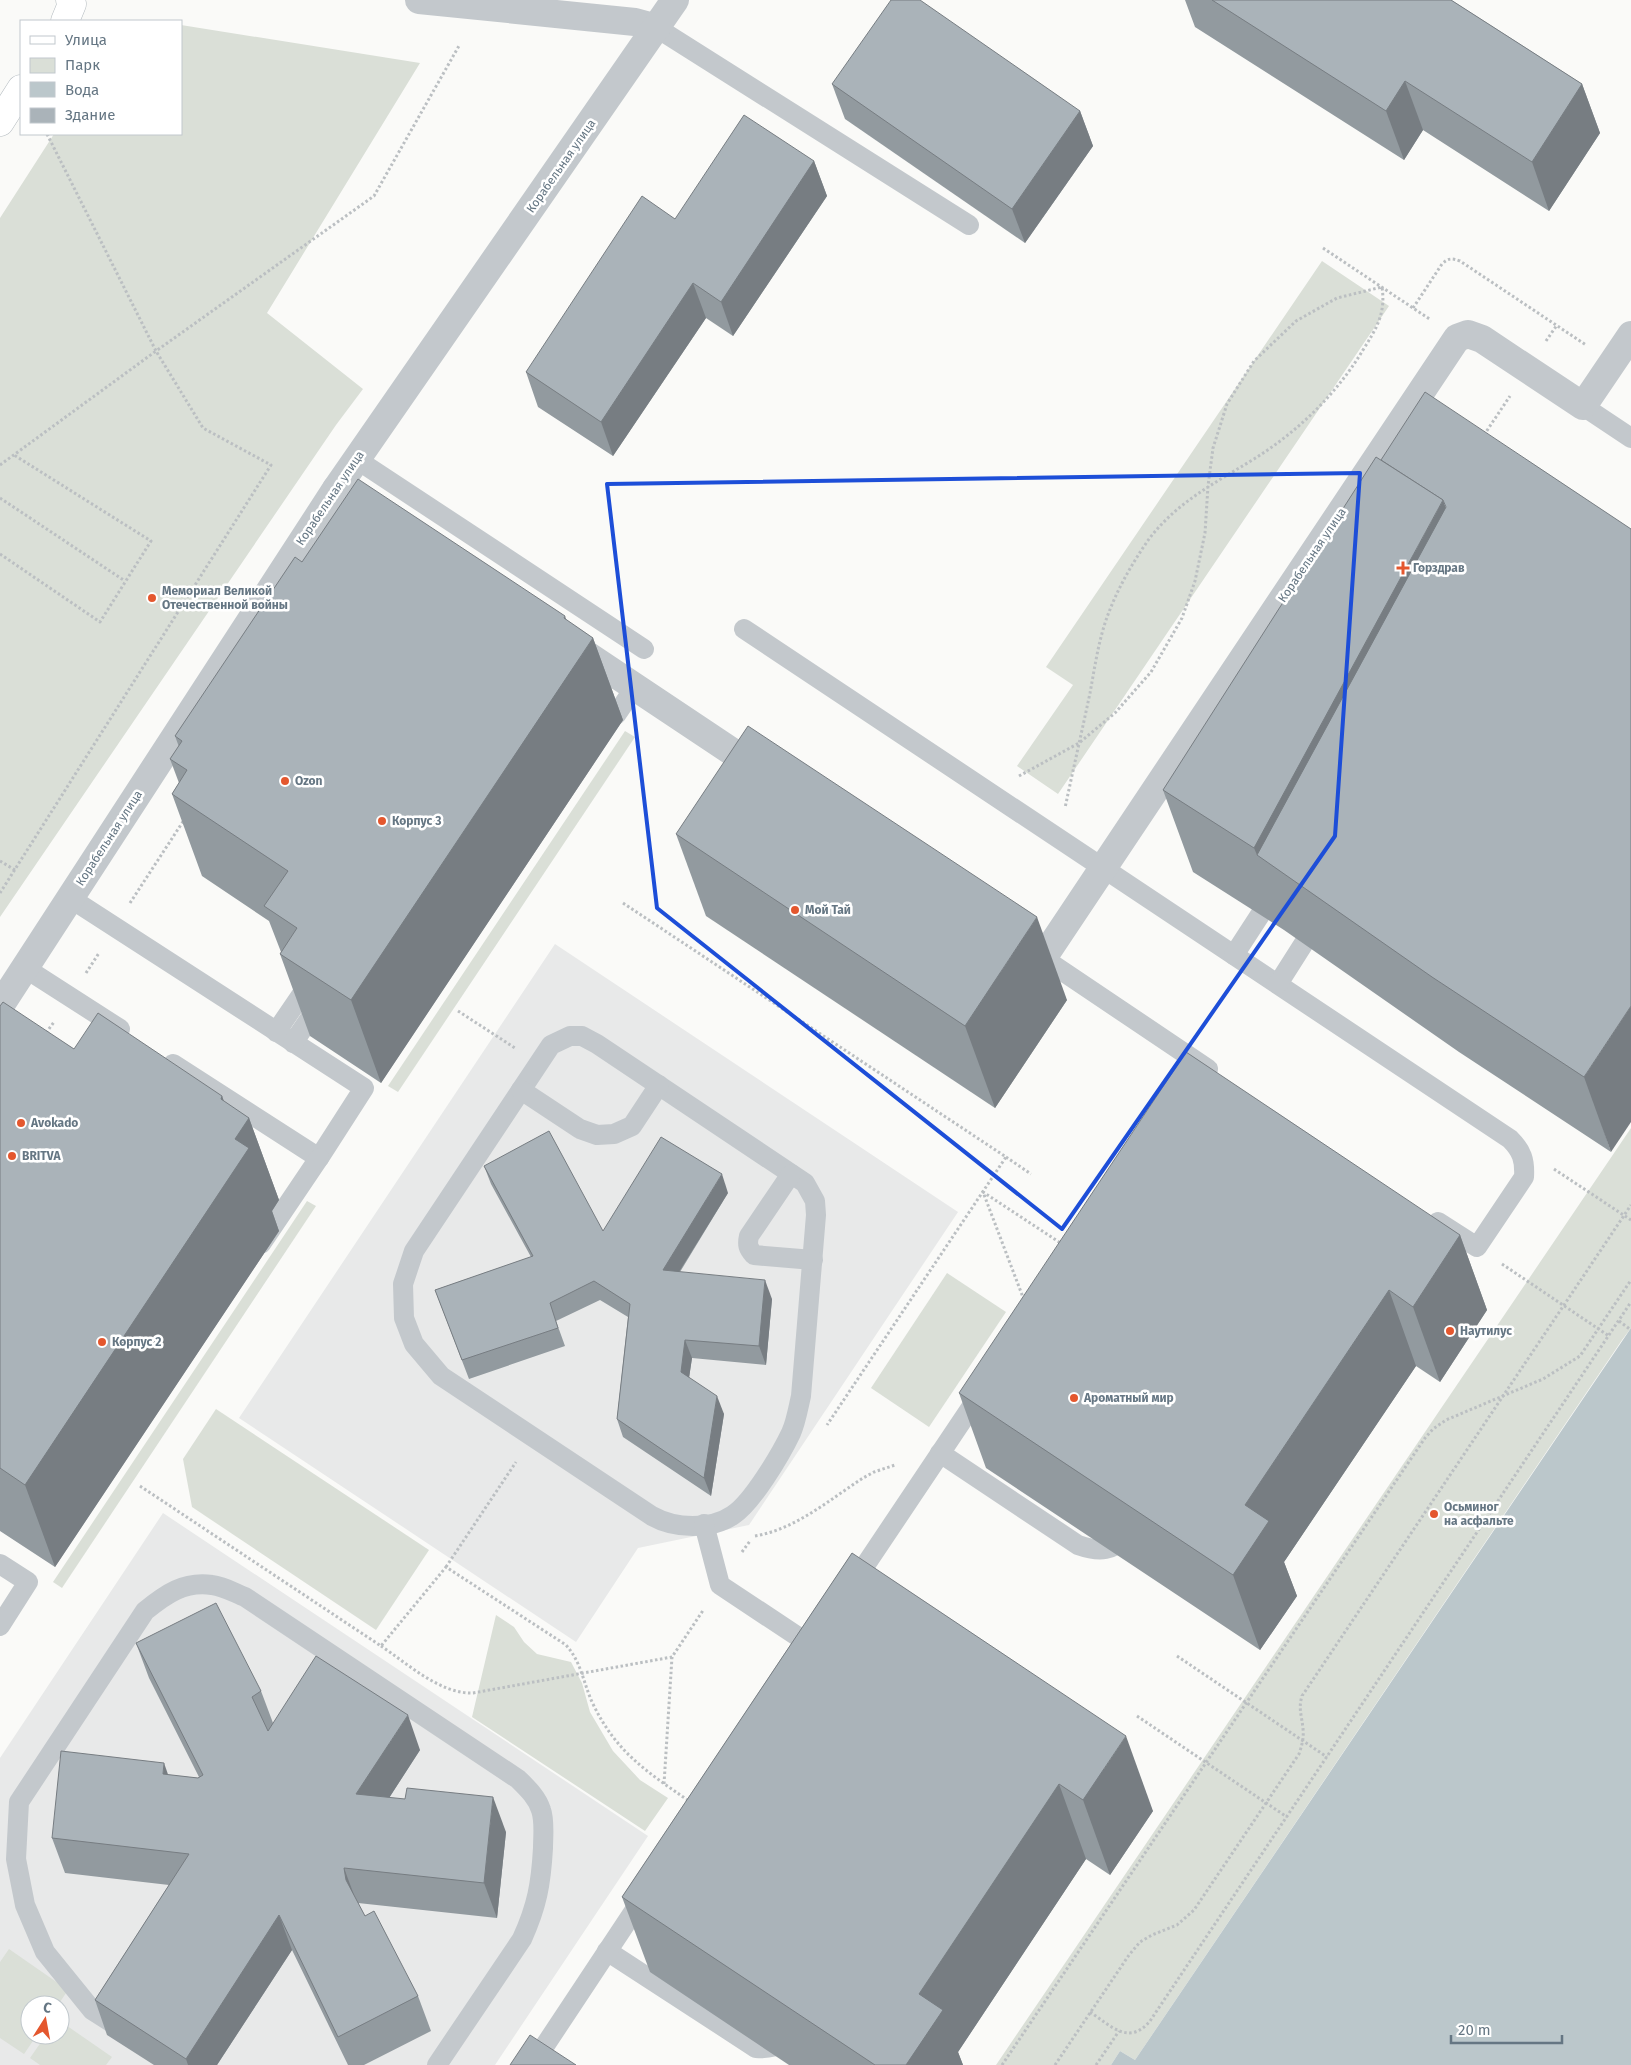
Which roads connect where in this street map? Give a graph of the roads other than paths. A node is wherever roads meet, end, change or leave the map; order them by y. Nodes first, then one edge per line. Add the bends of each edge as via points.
1 (70, 0) edge
2 (419, 0) edge
3 (675, 0) edge
4 (526, 5) edge
5 (65, 20) edge
6 (657, 28) junction
7 (20, 91) edge
8 (0, 122) edge
9 (968, 225) dead end
10 (1631, 335) edge
11 (1583, 406) junction
12 (1631, 438) edge
13 (356, 460) junction
14 (336, 488) junction
15 (396, 528) edge
16 (744, 630) dead end
17 (552, 632) edge
18 (644, 649) dead end
19 (635, 687) junction
20 (616, 715) dead end
21 (785, 786) edge
22 (1103, 868) junction
23 (70, 898) junction
24 (1330, 902) edge
25 (1260, 915) edge
26 (1001, 930) edge
27 (1234, 955) junction
28 (1043, 958) junction
29 (24, 968) junction
30 (1278, 984) junction
31 (302, 994) edge
32 (319, 1005) edge
33 (0, 1006) edge
34 (285, 1038) junction
35 (136, 1040) edge
36 (161, 1056) edge
37 (1225, 1080) edge
38 (659, 1085) junction
39 (521, 1090) junction
40 (319, 1158) junction
41 (791, 1174) junction
42 (1420, 1210) edge
43 (251, 1259) dead end
44 (813, 1260) junction
45 (994, 1373) edge
46 (939, 1455) junction
47 (1142, 1518) edge
48 (704, 1524) junction
49 (0, 1564) edge
50 (843, 1599) edge
51 (0, 1626) edge
52 (812, 1645) edge
53 (655, 1881) edge
54 (608, 1952) junction
55 (800, 2021) edge
56 (114, 2024) edge
57 (437, 2065) edge
58 (532, 2065) edge

1 - 5 street via 72,4
2 - 4 street
3 - 6 street, Корабельная улица
4 - 6 street
6 - 9 lane
6 - 13 street, Корабельная улица
7 - 8 street
10 - 11 street
11 - 12 lane
11 - 22 street, Корабельная улица via 1482,339 1468,334 1457,338 1425,403
13 - 14 street, Корабельная улица
13 - 18 lane
14 - 15 street
14 - 23 street, Корабельная улица
16 - 22 lane
17 - 19 street
19 - 20 lane
19 - 21 street
22 - 27 lane
22 - 28 street, Корабельная улица
23 - 29 street, Корабельная улица
23 - 34 lane
24 - 30 lane
25 - 27 lane
26 - 28 street
27 - 30 lane
28 - 37 lane via 1195,1072
29 - 33 street, Корабельная улица
29 - 35 lane
30 - 42 lane via 1510,1139 1520,1149 1525,1163 1524,1177 1476,1247
31 - 34 lane
32 - 34 lane
34 - 40 lane via 364,1088
36 - 40 lane
38 - 39 lane via 632,1126 614,1134 597,1135 580,1129
38 - 39 lane via 597,1044 582,1036 570,1036 551,1045
38 - 41 lane
39 - 48 lane via 414,1251 403,1284 404,1318 414,1344 441,1376 664,1522 691,1526
40 - 43 lane
41 - 44 lane via 805,1183 815,1201
41 - 44 lane via 749,1236 747,1244 754,1255
44 - 48 lane via 801,1396 791,1432 739,1510 723,1520
45 - 46 lane
46 - 47 lane via 1078,1545 1093,1550 1107,1550 1118,1545
46 - 50 lane
48 - 52 lane via 720,1585
49 - 51 lane via 28,1582
53 - 54 lane
54 - 55 lane via 756,2048 781,2045 790,2038
54 - 58 lane
56 - 57 lane via 92,2010 45,1952 25,1905 16,1859 19,1802 145,1611 167,1593 189,1585 213,1585 245,1597 518,1779 532,1792 541,1810 544,1834 541,1885 529,1922 522,1938

